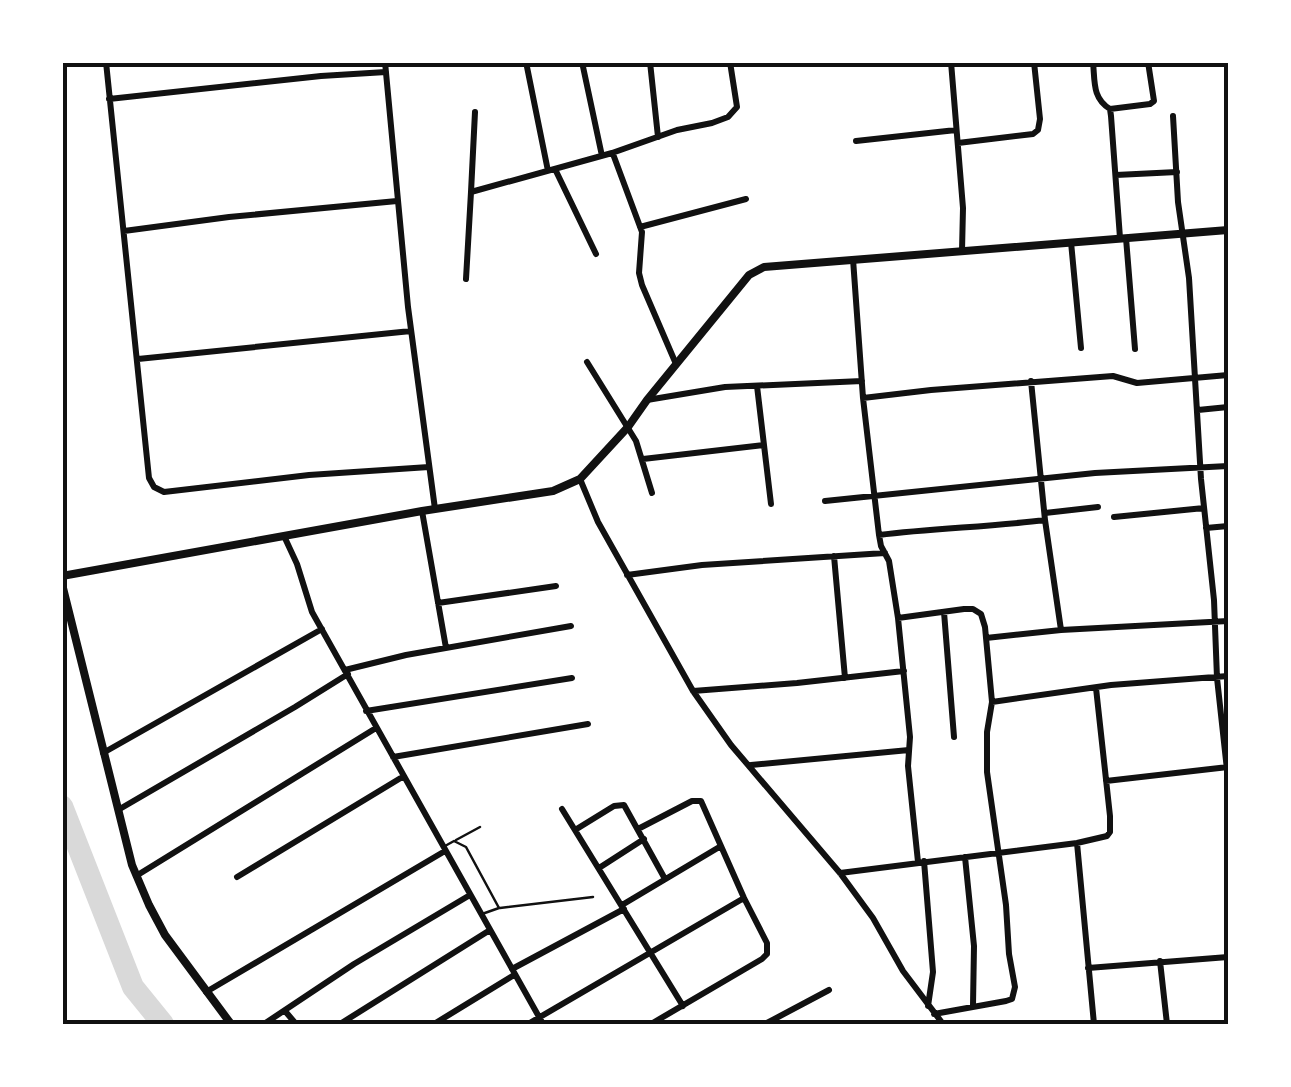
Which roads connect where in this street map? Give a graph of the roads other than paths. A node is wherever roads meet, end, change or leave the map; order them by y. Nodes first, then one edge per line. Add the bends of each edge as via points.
1 (106, 62) edge
2 (385, 62) edge
3 (526, 62) edge
4 (582, 62) edge
5 (650, 62) edge
6 (730, 62) edge
7 (951, 62) edge
8 (1034, 62) edge
9 (1093, 62) edge
10 (1148, 62) edge
11 (386, 72) junction
12 (110, 99) junction
13 (1110, 109) junction
14 (474, 112) dead end
15 (1173, 116) dead end
16 (956, 130) junction
17 (658, 137) junction
18 (856, 141) dead end
19 (958, 143) junction
20 (612, 154) junction
21 (602, 156) junction
22 (551, 170) junction
23 (1177, 172) junction
24 (1116, 175) junction
25 (471, 192) junction
26 (746, 199) dead end
27 (397, 201) junction
28 (640, 226) junction
29 (1228, 230) edge
30 (124, 231) junction
31 (1182, 233) junction
32 (1123, 238) junction
33 (1071, 242) junction
34 (962, 250) junction
35 (596, 254) dead end
36 (852, 259) junction
37 (466, 279) dead end
38 (411, 332) junction
39 (1081, 348) dead end
40 (1135, 349) dead end
41 (138, 359) junction
42 (586, 362) dead end
43 (676, 364) junction
44 (1228, 375) edge
45 (1196, 378) junction
46 (862, 382) junction
47 (1030, 382) junction
48 (756, 386) junction
49 (863, 398) junction
50 (647, 400) junction
51 (1228, 408) edge
52 (1198, 410) junction
53 (628, 426) junction
54 (764, 444) junction
55 (643, 459) junction
56 (1228, 466) edge
57 (429, 467) junction
58 (1201, 469) junction
59 (1042, 478) junction
60 (580, 479) junction
61 (652, 493) dead end
62 (875, 496) junction
63 (825, 501) dead end
64 (772, 504) dead end
65 (1098, 507) dead end
66 (1204, 508) junction
67 (435, 509) junction
68 (422, 512) junction
69 (1045, 516) junction
70 (1114, 517) dead end
71 (1228, 526) edge
72 (1206, 528) junction
73 (879, 535) junction
74 (284, 536) junction
75 (885, 553) junction
76 (834, 556) junction
77 (627, 574) junction
78 (62, 580) edge
79 (556, 586) dead end
80 (438, 603) junction
81 (944, 612) junction
82 (898, 618) junction
83 (1228, 621) edge
84 (1214, 623) junction
85 (571, 626) dead end
86 (322, 630) junction
87 (1061, 630) junction
88 (986, 638) junction
89 (446, 648) junction
90 (904, 671) junction
91 (346, 672) junction
92 (1228, 676) edge
93 (572, 678) dead end
94 (844, 678) junction
95 (1217, 678) junction
96 (1096, 688) junction
97 (693, 690) junction
98 (992, 702) junction
99 (366, 711) junction
100 (1226, 719) edge
101 (588, 724) dead end
102 (376, 728) junction
103 (954, 737) dead end
104 (909, 750) junction
105 (103, 754) junction
106 (392, 756) junction
107 (750, 765) junction
108 (1228, 768) edge
109 (404, 776) junction
110 (1228, 779) edge
111 (1106, 781) junction
112 (562, 809) dead end
113 (117, 810) junction
114 (480, 827) dead end
115 (575, 830) junction
116 (638, 830) junction
117 (644, 839) junction
118 (454, 841) junction
119 (1077, 844) junction
120 (722, 846) junction
121 (444, 849) junction
122 (999, 853) junction
123 (965, 857) junction
124 (921, 862) junction
125 (598, 868) junction
126 (840, 872) junction
127 (136, 876) junction
128 (237, 877) dead end
129 (665, 880) junction
130 (470, 895) junction
131 (594, 897) dead end
132 (744, 898) junction
133 (623, 907) junction
134 (499, 908) junction
135 (481, 914) junction
136 (490, 930) junction
137 (651, 953) junction
138 (1228, 956) edge
139 (1160, 961) junction
140 (1088, 968) junction
141 (513, 972) junction
142 (829, 990) dead end
143 (206, 992) junction
144 (973, 1005) junction
145 (682, 1006) junction
146 (928, 1007) junction
147 (285, 1010) junction
148 (934, 1014) junction
149 (541, 1021) edge
150 (231, 1024) edge
151 (264, 1024) edge
152 (296, 1024) edge
153 (340, 1024) edge
154 (434, 1024) edge
155 (528, 1024) edge
156 (651, 1024) edge
157 (764, 1024) edge
158 (943, 1024) edge
159 (1094, 1024) edge
160 (1167, 1024) edge

1 - 12 street
2 - 11 street
3 - 22 street
4 - 21 street
5 - 17 street
6 - 17 street via 734,112
7 - 16 street
8 - 19 street via 1038,130
9 - 13 street via 1096,95
10 - 13 street via 1154,101
11 - 12 street
11 - 27 street
12 - 30 street
13 - 24 street
14 - 25 street
15 - 23 street
16 - 18 street
16 - 19 street
17 - 20 street
19 - 34 street
20 - 21 street
20 - 28 street
21 - 22 street
22 - 25 street
22 - 35 street
23 - 24 street
23 - 31 street
24 - 32 street
25 - 37 street
26 - 28 street
27 - 30 street
27 - 38 street
28 - 43 street via 642,285
29 - 31 street
30 - 41 street
31 - 32 street
31 - 45 street
32 - 33 street
32 - 40 street
33 - 34 street
33 - 39 street
34 - 36 street
36 - 43 street via 756,270
36 - 46 street
38 - 41 street
38 - 57 street
41 - 57 street via 149,478 164,492
42 - 53 street
43 - 50 street
44 - 45 street
45 - 47 street
45 - 52 street
46 - 48 street
46 - 49 street
47 - 49 street
47 - 59 street
48 - 50 street
48 - 54 street
49 - 62 street
50 - 53 street
51 - 52 street
52 - 58 street
53 - 55 street
53 - 60 street
54 - 55 street
54 - 64 street
55 - 61 street
56 - 58 street
57 - 67 street
58 - 59 street
58 - 66 street
59 - 62 street
59 - 69 street
60 - 67 street via 553,492
60 - 77 street
62 - 63 street
62 - 73 street
65 - 69 street
66 - 70 street
66 - 72 street
67 - 68 street
68 - 74 street
68 - 80 street
69 - 73 street
69 - 87 street
71 - 72 street
72 - 84 street
73 - 75 street
74 - 78 street
74 - 86 street
75 - 76 street
75 - 82 street
76 - 77 street
76 - 94 street
77 - 97 street
78 - 105 street
79 - 80 street
80 - 89 street
81 - 82 street
81 - 88 street via 978,611
81 - 103 street
82 - 90 street
83 - 84 street
84 - 87 street
84 - 95 street
85 - 89 street
86 - 91 street
86 - 105 street
87 - 88 street
88 - 98 street
89 - 91 street
90 - 94 street
90 - 104 street
91 - 99 street
91 - 113 street
92 - 95 street
93 - 99 street
94 - 97 street
95 - 96 street
95 - 100 street
96 - 98 street
96 - 111 street
97 - 107 street
98 - 122 street via 987,772
99 - 102 street
100 - 108 street
101 - 106 street
102 - 106 street
102 - 127 street
104 - 107 street
104 - 124 street
105 - 113 street
106 - 109 street
107 - 126 street
108 - 110 street
108 - 111 street
109 - 121 street
109 - 128 street
111 - 119 street via 1110,832
112 - 115 street
113 - 127 street
114 - 118 lane
115 - 116 street via 621,804
115 - 125 street
116 - 117 street
116 - 120 street via 699,800
117 - 125 street
117 - 129 street
118 - 121 lane
118 - 134 lane via 466,848
119 - 122 street
119 - 140 street
120 - 129 street
120 - 132 street
121 - 130 street
121 - 143 street
122 - 123 street
122 - 144 street via 1015,992 1006,1001
123 - 124 street
123 - 144 street
124 - 126 street
124 - 146 street via 933,972
125 - 133 street
126 - 146 street
127 - 143 street via 165,936
129 - 133 street
130 - 135 street
130 - 147 street
131 - 134 lane
132 - 137 street
132 - 145 street via 767,942 766,954
133 - 137 street
133 - 141 street
134 - 135 lane
135 - 136 street
136 - 141 street
136 - 153 street
137 - 145 street
137 - 149 street
138 - 139 street
139 - 140 street
139 - 160 street
140 - 159 street
141 - 149 street
141 - 154 street
142 - 157 street
143 - 150 street
144 - 148 street
145 - 156 street
146 - 148 street
147 - 151 street
147 - 152 street
148 - 158 street
149 - 155 street

